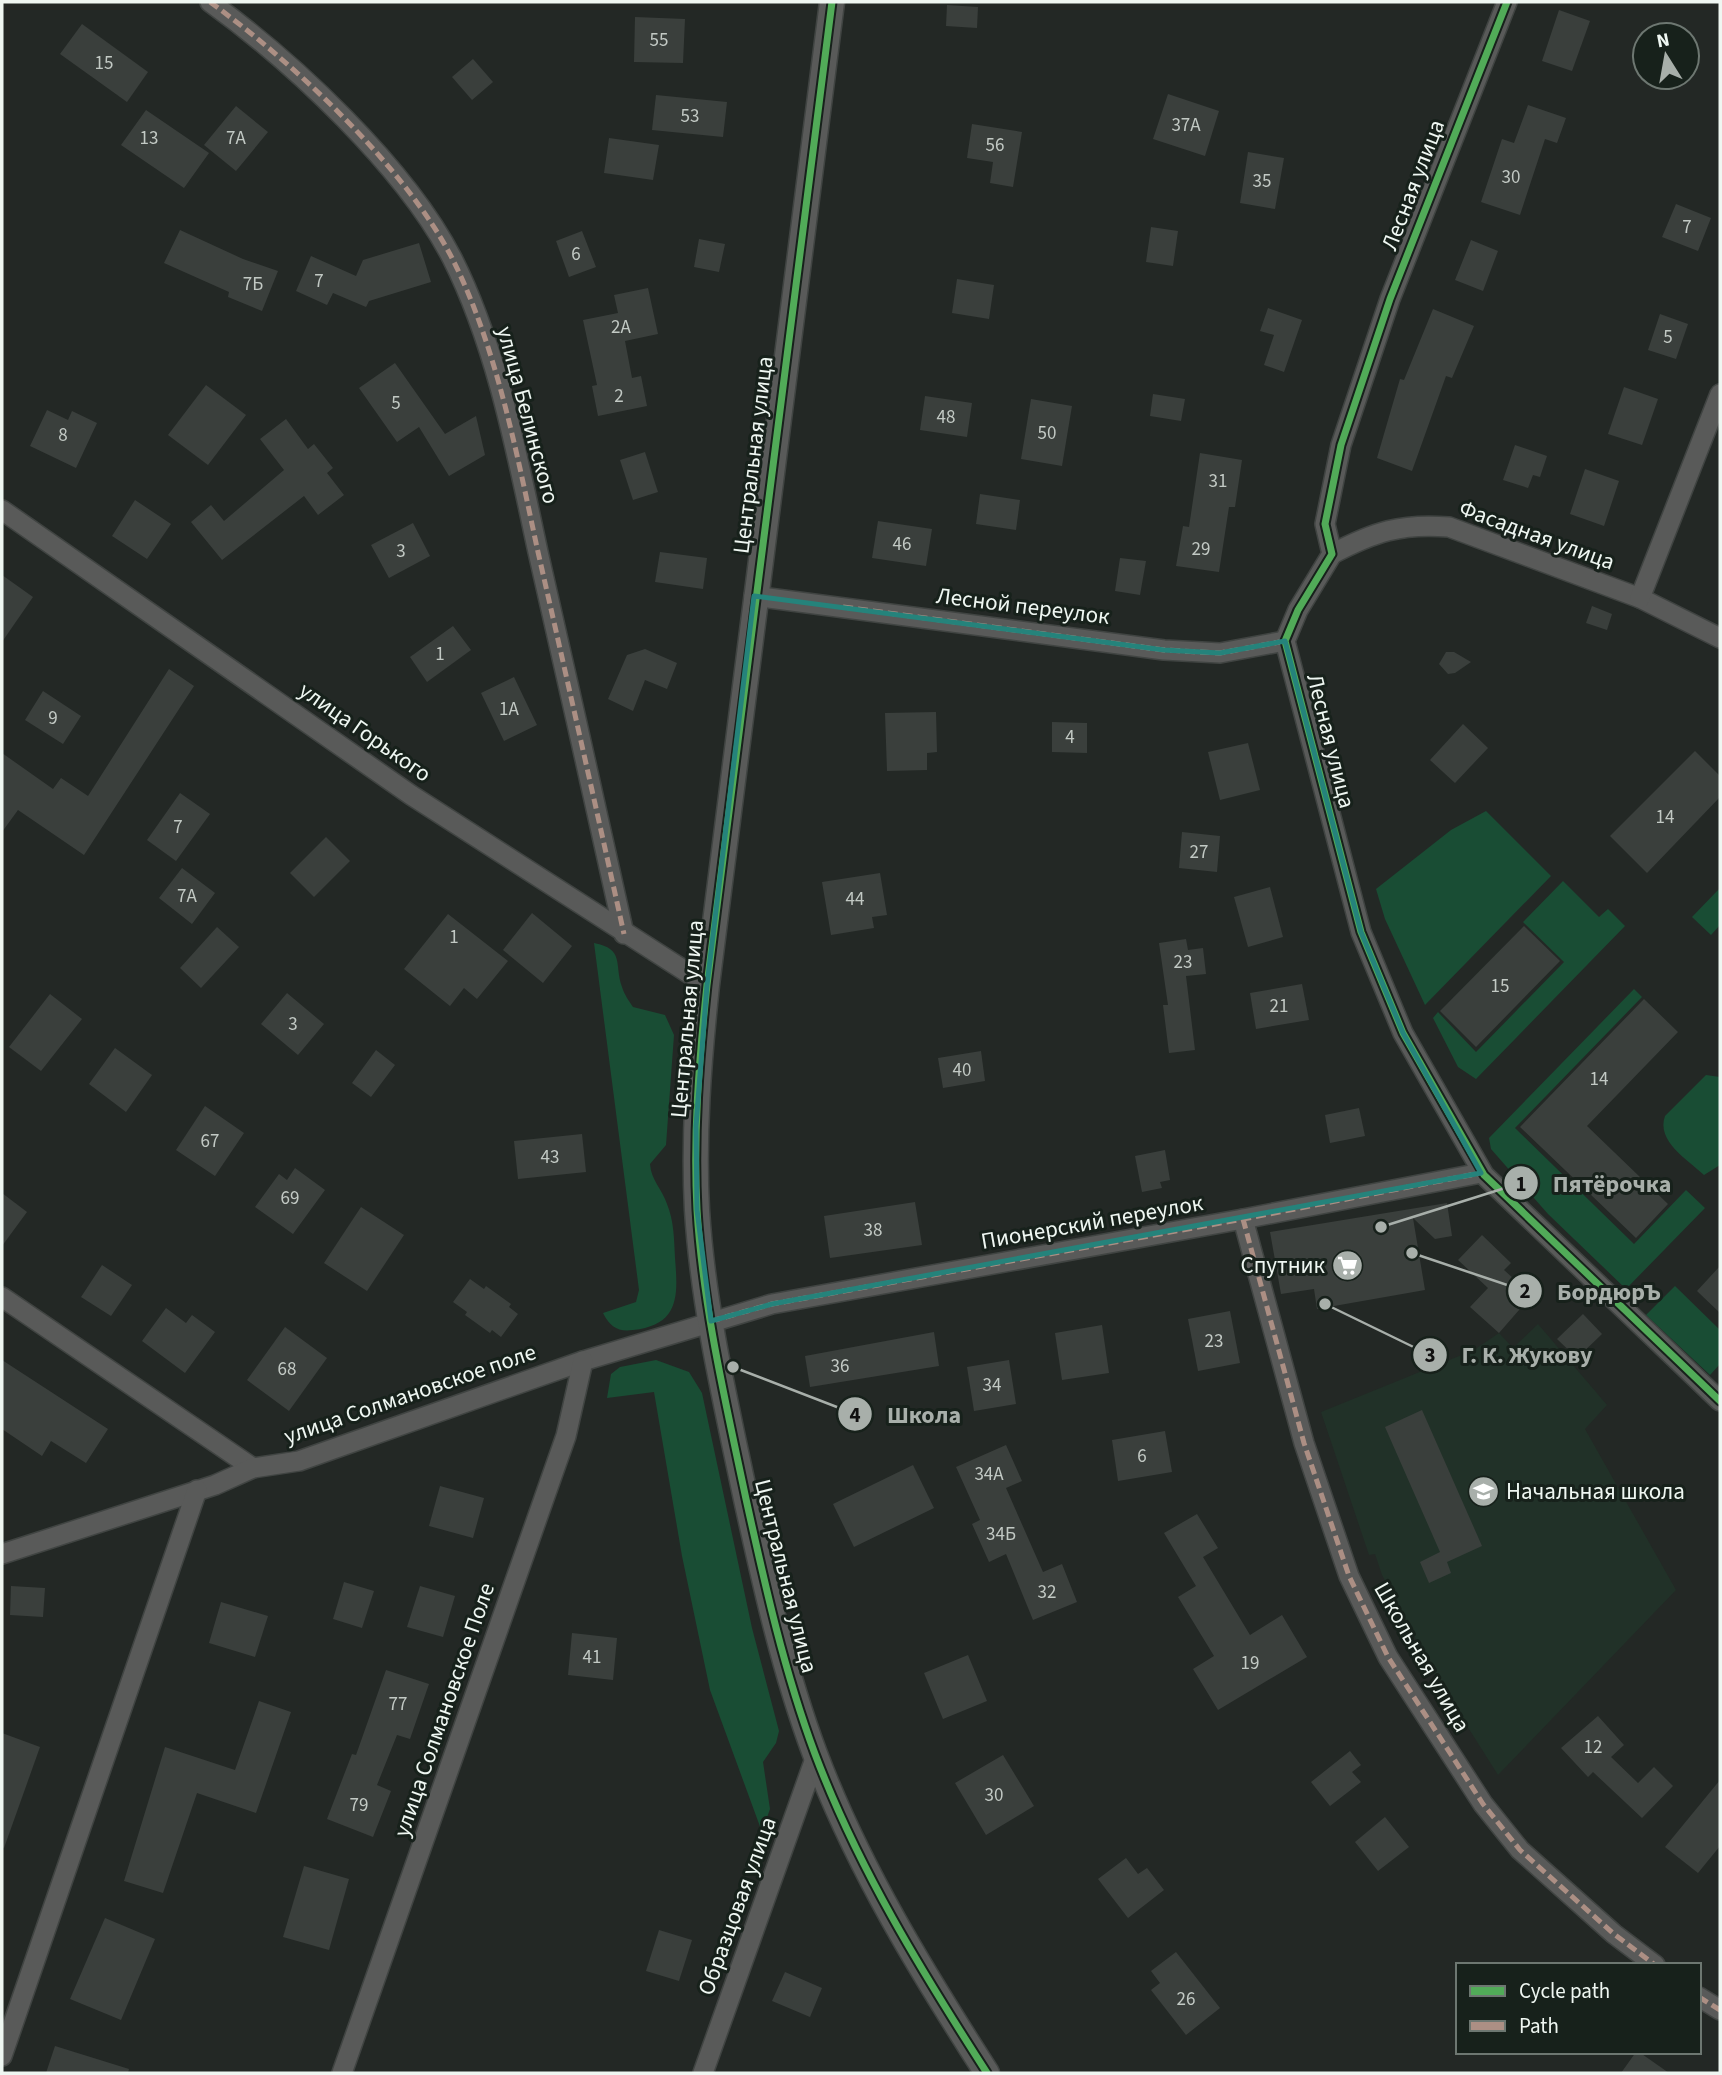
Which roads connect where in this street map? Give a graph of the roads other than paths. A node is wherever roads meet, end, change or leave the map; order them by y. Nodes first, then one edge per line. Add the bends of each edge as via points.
1 (211, 2) edge
2 (832, 2) edge
3 (1507, 2) edge
4 (1720, 394) edge
5 (2, 510) edge
6 (1332, 554) junction
7 (754, 596) junction
8 (1640, 598) junction
9 (1720, 638) edge
10 (1285, 641) junction
11 (624, 934) junction
12 (706, 985) junction
13 (1481, 1173) junction
14 (1243, 1219) junction
15 (2, 1297) edge
16 (711, 1321) junction
17 (583, 1361) junction
18 (1720, 1401) edge
19 (253, 1468) junction
20 (197, 1490) junction
21 (2, 1554) edge
22 (816, 1756) junction
23 (1652, 1963) edge
24 (1701, 1998) edge
25 (1720, 2010) edge
26 (2, 2056) edge
27 (342, 2073) edge
28 (703, 2073) edge
29 (987, 2073) edge

1 - 11 street, улица Белинского via 296,72 378,155 428,218 452,259 477,319 511,429
2 - 7 street, Центральная улица
3 - 6 street, Лесная улица via 1390,299 1341,445 1325,524
4 - 8 street
5 - 11 street, улица Горького via 411,795
6 - 8 street, Фасадная улица via 1372,533 1416,524 1449,527
6 - 10 street via 1308,591
7 - 10 street, Лесной переулок via 1164,649 1220,653
7 - 12 street, Центральная улица
8 - 9 street, Фасадная улица
10 - 13 street, Лесная улица via 1361,932 1403,1033
11 - 12 street, улица Горького
12 - 16 street, Центральная улица via 698,1074 697,1198
13 - 14 street, Пионерский переулок
13 - 18 street, Лесная улица
14 - 16 street, Пионерский переулок via 772,1304
14 - 23 street, Школьная улица via 1304,1443 1349,1576 1388,1657 1483,1804 1520,1850
15 - 19 street
16 - 17 street, улица Солмановское поле
16 - 22 street, Центральная улица via 765,1585 785,1666
17 - 19 street, улица Солмановское поле via 299,1461
17 - 27 street, улица Солмановское Поле via 566,1436
19 - 20 street, улица Солмановское поле
20 - 21 street, улица Солмановское поле
20 - 26 street
22 - 28 street, Образцовая улица
22 - 29 street, Центральная улица via 859,1856 932,1987
24 - 25 street

